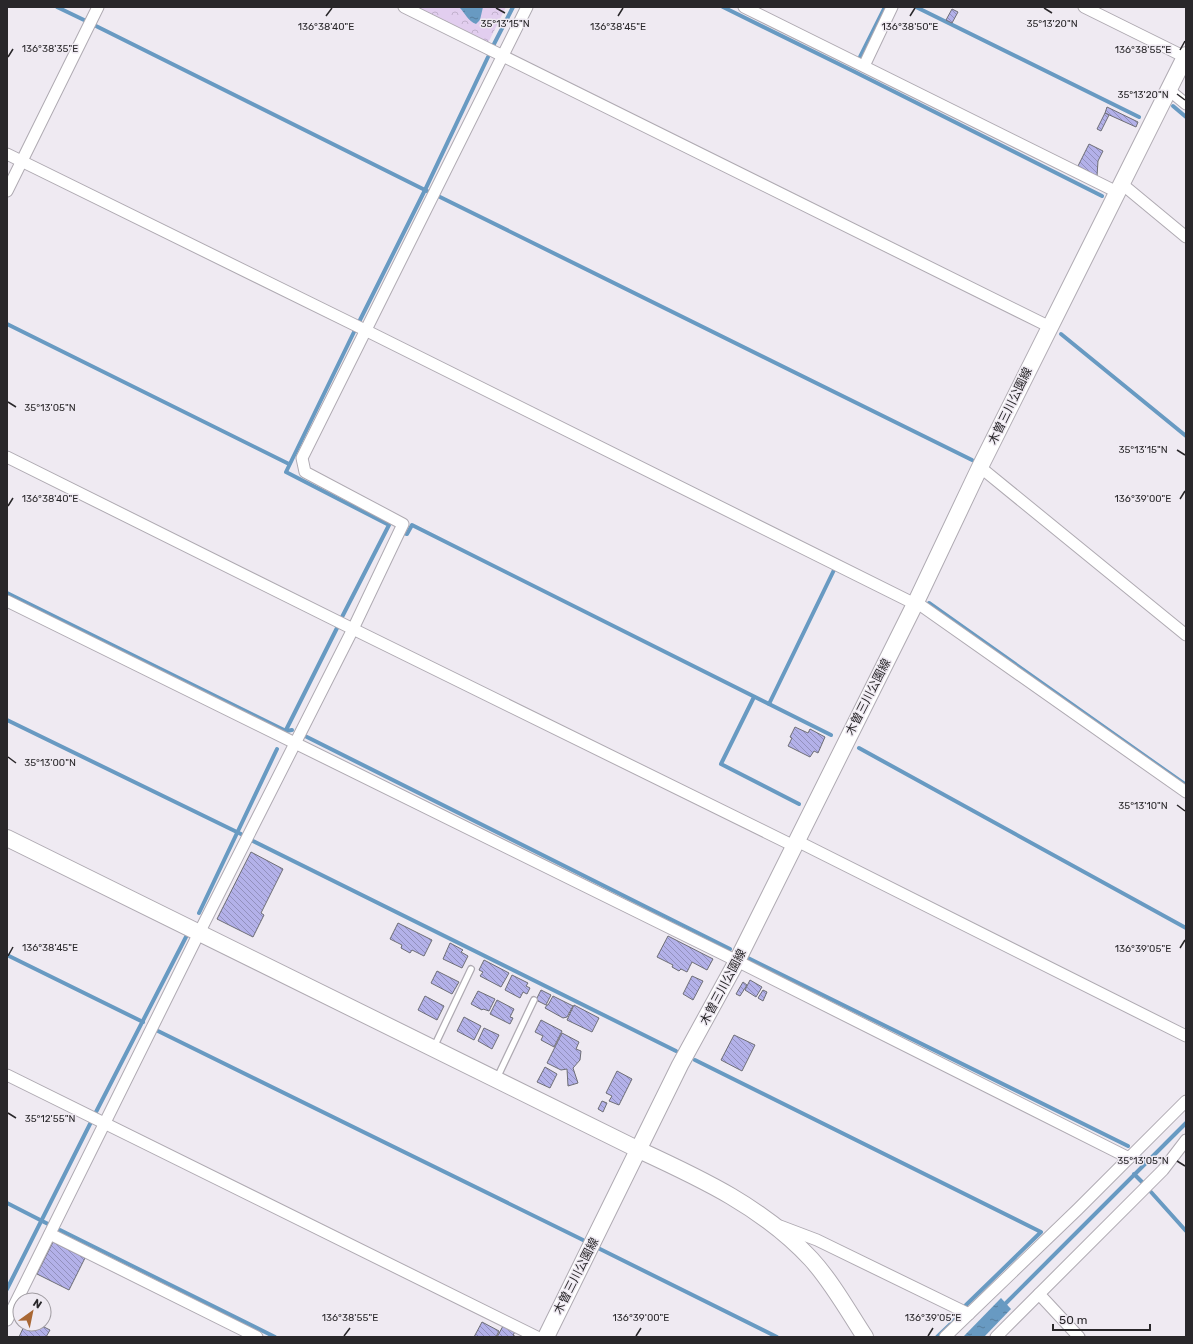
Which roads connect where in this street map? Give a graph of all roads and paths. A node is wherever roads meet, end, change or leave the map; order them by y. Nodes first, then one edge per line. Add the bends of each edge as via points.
1 (98, 7) edge
2 (404, 7) edge
3 (527, 7) edge
4 (744, 7) edge
5 (892, 7) edge
6 (1084, 7) edge
7 (502, 55) junction
8 (1186, 56) edge
9 (864, 66) junction
10 (1169, 90) junction
11 (1186, 104) edge
12 (7, 154) edge
13 (21, 162) junction
14 (1120, 188) junction
15 (7, 191) edge
16 (1186, 237) edge
17 (1050, 327) junction
18 (365, 330) junction
19 (7, 457) edge
20 (980, 467) junction
21 (7, 601) edge
22 (916, 603) junction
23 (352, 629) junction
24 (1186, 635) edge
25 (296, 743) junction
26 (1186, 792) edge
27 (7, 838) edge
28 (796, 844) junction
29 (199, 933) junction
30 (737, 961) junction
31 (471, 970) dead end
32 (534, 1000) dead end
33 (1186, 1036) edge
34 (434, 1048) junction
35 (7, 1075) edge
36 (496, 1079) junction
37 (1186, 1101) edge
38 (104, 1123) junction
39 (1186, 1140) edge
40 (640, 1150) junction
41 (1129, 1158) junction
42 (772, 1223) junction
43 (50, 1234) junction
44 (1039, 1294) junction
45 (970, 1314) junction
46 (7, 1320) edge
47 (257, 1337) edge
48 (537, 1337) edge
49 (546, 1337) edge
50 (865, 1337) edge
51 (945, 1337) edge
52 (996, 1337) edge
53 (1079, 1337) edge

1 - 13 street
2 - 7 street
3 - 7 street
4 - 9 street
5 - 9 street
6 - 8 street
7 - 17 street
7 - 18 street
8 - 10 main road, 木曽三川公園線
9 - 14 street
10 - 11 street
10 - 14 main road, 木曽三川公園線
12 - 13 street
13 - 15 street
13 - 18 street
14 - 16 street
14 - 17 main road, 木曽三川公園線
17 - 20 main road, 木曽三川公園線
18 - 22 street
18 - 23 street via 302,458 305,472 404,524
19 - 23 street
20 - 22 main road, 木曽三川公園線
20 - 24 street
21 - 25 street
22 - 26 street
22 - 28 main road, 木曽三川公園線
23 - 25 street
23 - 28 street
25 - 29 street
25 - 30 street
27 - 29 main road
28 - 30 main road, 木曽三川公園線
28 - 33 street
29 - 34 main road
29 - 38 street
30 - 40 main road, 木曽三川公園線 via 680,1065
30 - 41 street
31 - 34 lane
32 - 36 lane
34 - 36 main road
35 - 38 street
36 - 40 main road
37 - 41 street
38 - 43 street
38 - 48 street
39 - 44 street via 1163,1170
40 - 42 main road via 743,1202
40 - 49 main road, 木曽三川公園線
41 - 45 street
42 - 45 street via 817,1240
42 - 50 main road via 792,1240 825,1277
43 - 46 street
43 - 47 street
44 - 52 street
44 - 53 street
45 - 51 street

